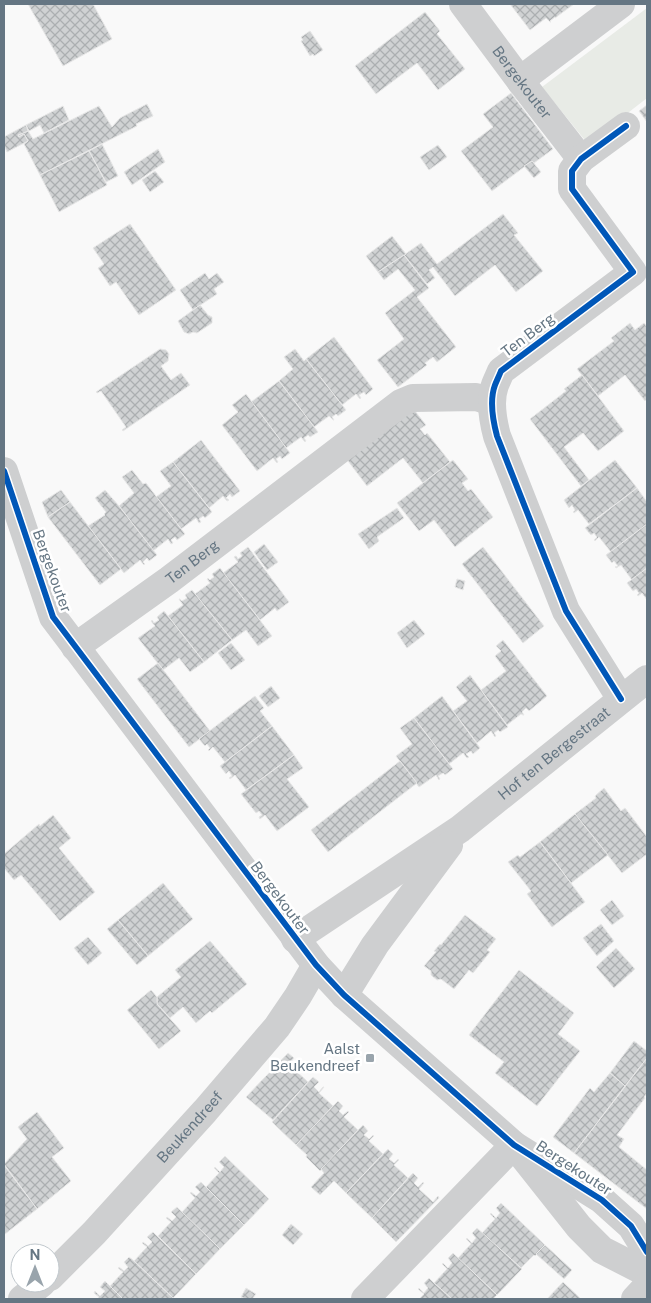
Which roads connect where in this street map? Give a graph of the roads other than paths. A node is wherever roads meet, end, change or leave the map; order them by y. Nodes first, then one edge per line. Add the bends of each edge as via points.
1 (462, 4) edge
2 (621, 4) edge
3 (521, 82) junction
4 (626, 126) dead end
5 (581, 159) junction
6 (640, 275) edge
7 (492, 402) junction
8 (4, 471) edge
9 (75, 647) junction
10 (647, 679) edge
11 (621, 699) junction
12 (460, 829) junction
13 (295, 939) junction
14 (316, 965) junction
15 (344, 994) junction
16 (514, 1144) junction
17 (647, 1252) edge
18 (60, 1266) edge
19 (647, 1273) edge
20 (647, 1286) edge
21 (365, 1299) edge
22 (634, 1299) edge

1 - 3 street, Bergekouter
2 - 3 street
3 - 5 street, Bergekouter
4 - 5 street
5 - 6 street, Ten Berg via 572,170 572,189
6 - 7 street, Ten Berg via 502,371 494,387
7 - 9 street, Ten Berg via 476,398 413,398 401,403 170,580
7 - 11 street, Ten Berg via 497,436 566,611
8 - 9 street, Bergekouter via 53,616
9 - 13 street, Bergekouter
10 - 11 street, Hof ten Bergestraat
11 - 12 street, Hof ten Bergestraat
12 - 13 street, Hof ten Bergestraat
12 - 15 street, Hof ten Bergestraat via 375,945
13 - 14 street, Bergekouter
14 - 15 street, Bergekouter
14 - 18 street, Beukendreef via 277,1027 205,1111
15 - 16 street, Bergekouter
16 - 17 street, Bergekouter via 602,1200 631,1226
16 - 19 street, Bergekouter via 579,1227 602,1250
16 - 21 street
20 - 22 street

